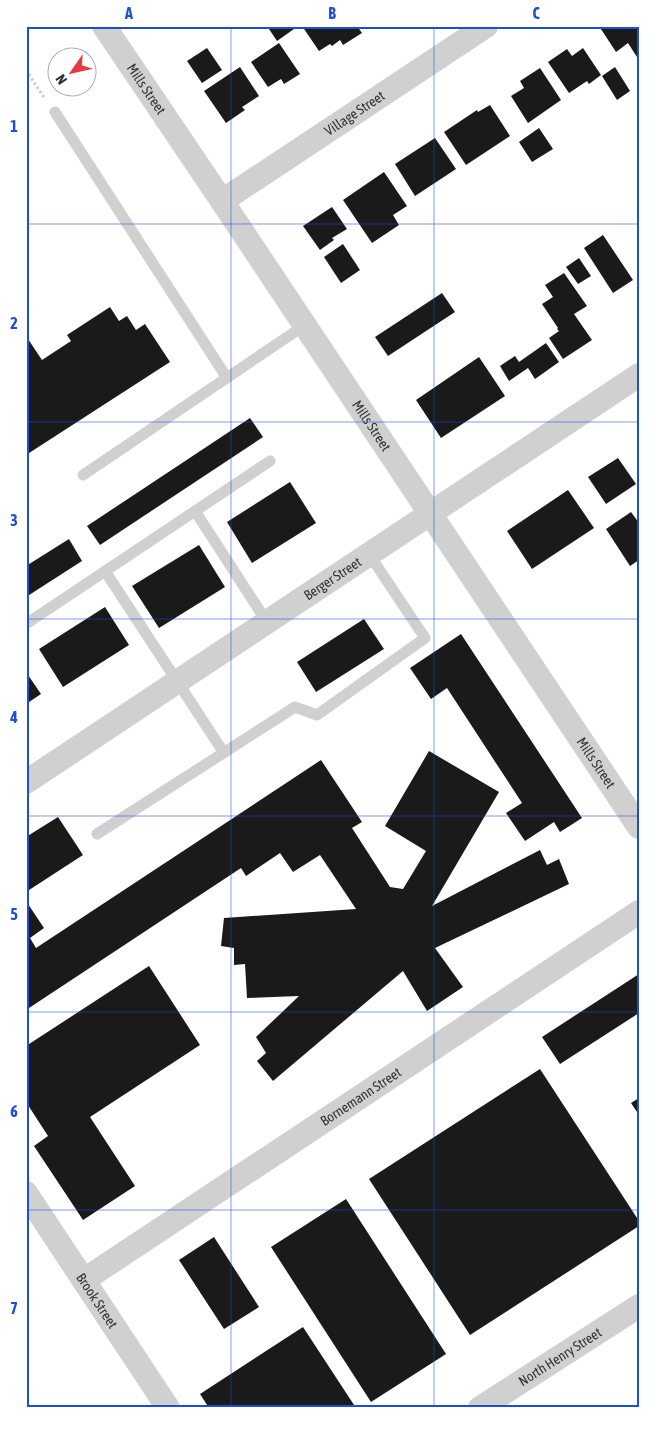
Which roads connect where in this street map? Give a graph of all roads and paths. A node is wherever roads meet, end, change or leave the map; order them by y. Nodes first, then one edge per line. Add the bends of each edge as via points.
1 (104, 26) edge
2 (486, 26) edge
3 (26, 70) edge
4 (55, 112) joint
5 (222, 201) junction
6 (305, 326) junction
7 (639, 375) edge
8 (227, 378) junction
9 (270, 461) dead end
10 (83, 475) dead end
11 (195, 511) junction
12 (430, 514) junction
13 (369, 554) junction
14 (105, 571) junction
15 (29, 622) dead end
16 (267, 622) junction
17 (177, 682) junction
18 (224, 753) junction
19 (26, 782) edge
20 (639, 827) edge
21 (97, 834) dead end
22 (639, 912) edge
23 (26, 1193) edge
24 (84, 1280) junction
25 (639, 1306) edge
26 (168, 1408) edge
27 (480, 1408) edge

1 - 5 street, Mills Street
2 - 5 street, Village Street
3 - 4 path
4 - 8 lane
5 - 6 street, Mills Street
6 - 8 lane
6 - 12 street, Mills Street
7 - 12 street, Berger Street
8 - 10 lane
9 - 11 lane
11 - 14 lane
11 - 16 lane
12 - 13 street, Berger Street
12 - 20 street, Mills Street
13 - 16 street, Berger Street
13 - 18 lane via 425,638 317,715 295,707
14 - 15 lane
14 - 17 lane
16 - 17 street, Berger Street
17 - 18 lane
17 - 19 street, Berger Street
18 - 21 lane
22 - 24 street, Bornemann Street
23 - 24 street, Brook Street
24 - 26 street, Brook Street
25 - 27 street, North Henry Street

